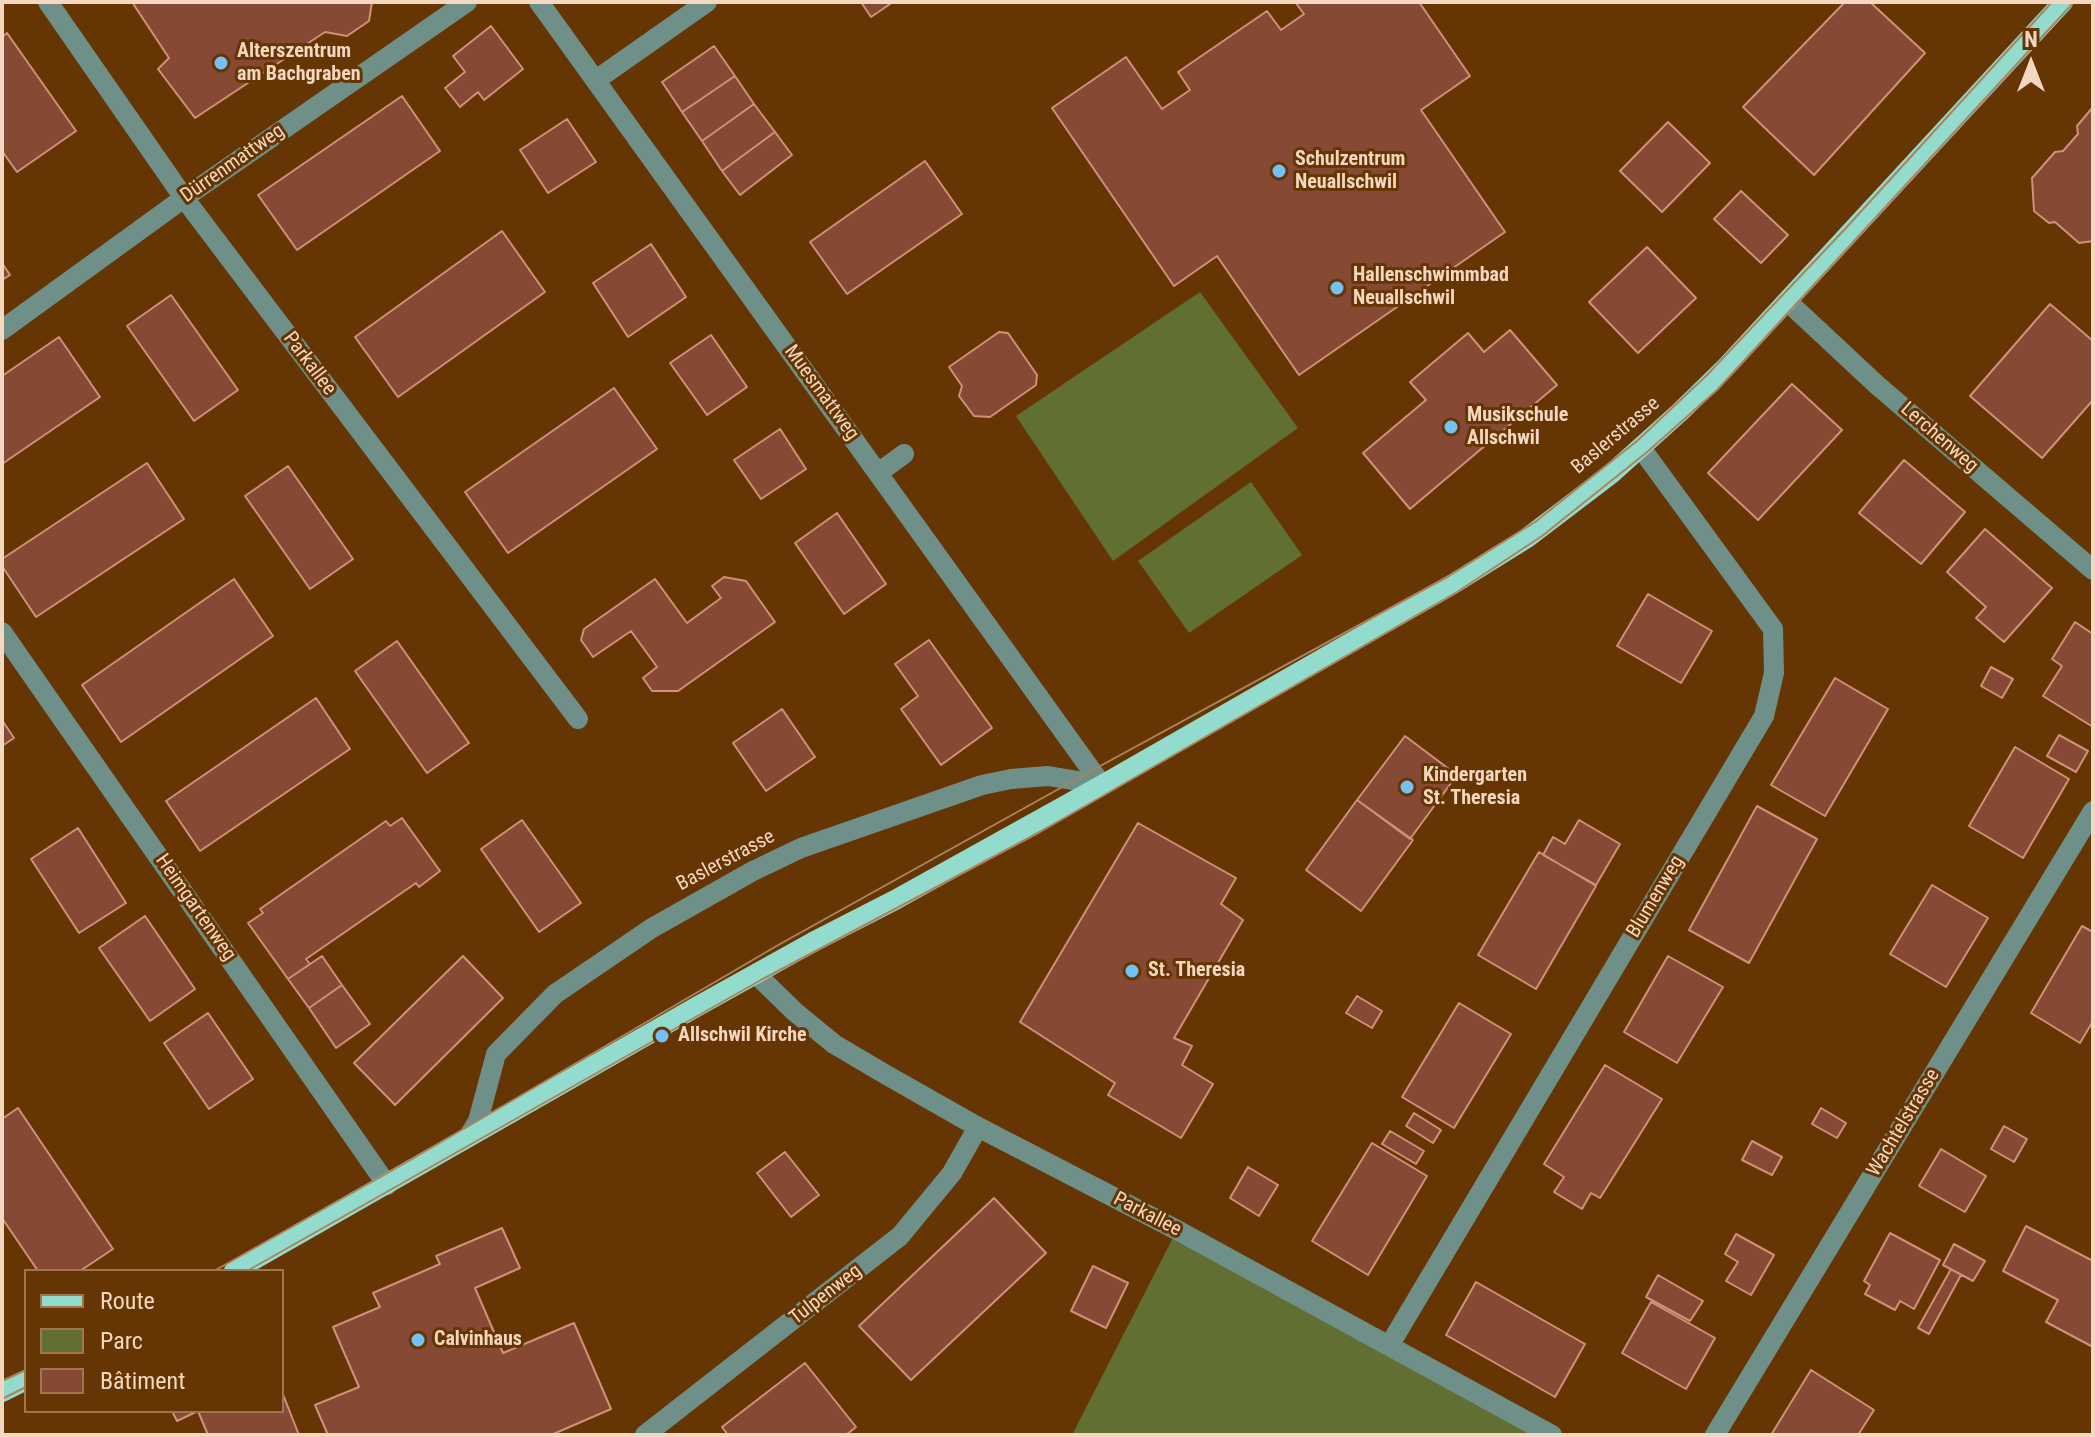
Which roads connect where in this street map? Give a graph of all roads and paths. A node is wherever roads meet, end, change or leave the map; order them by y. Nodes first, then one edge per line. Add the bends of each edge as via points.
1 (48, 2) edge
2 (467, 2) edge
3 (539, 2) edge
4 (707, 2) edge
5 (2063, 2) edge
6 (596, 80) junction
7 (184, 198) junction
8 (1788, 302) junction
9 (2, 330) edge
10 (1641, 448) junction
11 (904, 454) dead end
12 (878, 473) junction
13 (2093, 570) edge
14 (2, 632) edge
15 (578, 719) dead end
16 (1102, 785) junction
17 (2093, 811) edge
18 (756, 974) junction
19 (978, 1127) junction
20 (469, 1136) junction
21 (387, 1185) junction
22 (238, 1269) edge
23 (1389, 1346) junction
24 (24, 1381) edge
25 (2, 1392) edge
26 (645, 1435) edge
27 (1552, 1435) edge
28 (1715, 1435) edge

1 - 7 street, Parkallee
2 - 7 street, Dürrenmattweg
3 - 6 street, Muesmattweg
4 - 6 street
5 - 8 main road, Baslerstrasse
6 - 12 street, Muesmattweg
7 - 9 street, Dürrenmattweg
7 - 15 street, Parkallee
8 - 10 main road, Baslerstrasse
8 - 13 street, Lerchenweg
10 - 16 main road, Baslerstrasse via 1527,538
10 - 23 street, Blumenweg via 1773,629 1774,673 1764,716
11 - 12 street
12 - 16 street, Muesmattweg
14 - 21 street, Heimgartenweg
16 - 18 main road, Baslerstrasse
16 - 20 street, Baslerstrasse via 1048,776 982,785 801,848 753,871 652,928 555,994 496,1054
17 - 28 street, Wachtelstrasse
18 - 19 street, Parkallee via 834,1044
18 - 20 main road, Baslerstrasse
19 - 23 street, Parkallee
19 - 26 street, Tulpenweg via 952,1173 900,1236
20 - 21 main road, Baslerstrasse
21 - 22 main road, Baslerstrasse
23 - 27 street, Parkallee
24 - 25 main road

